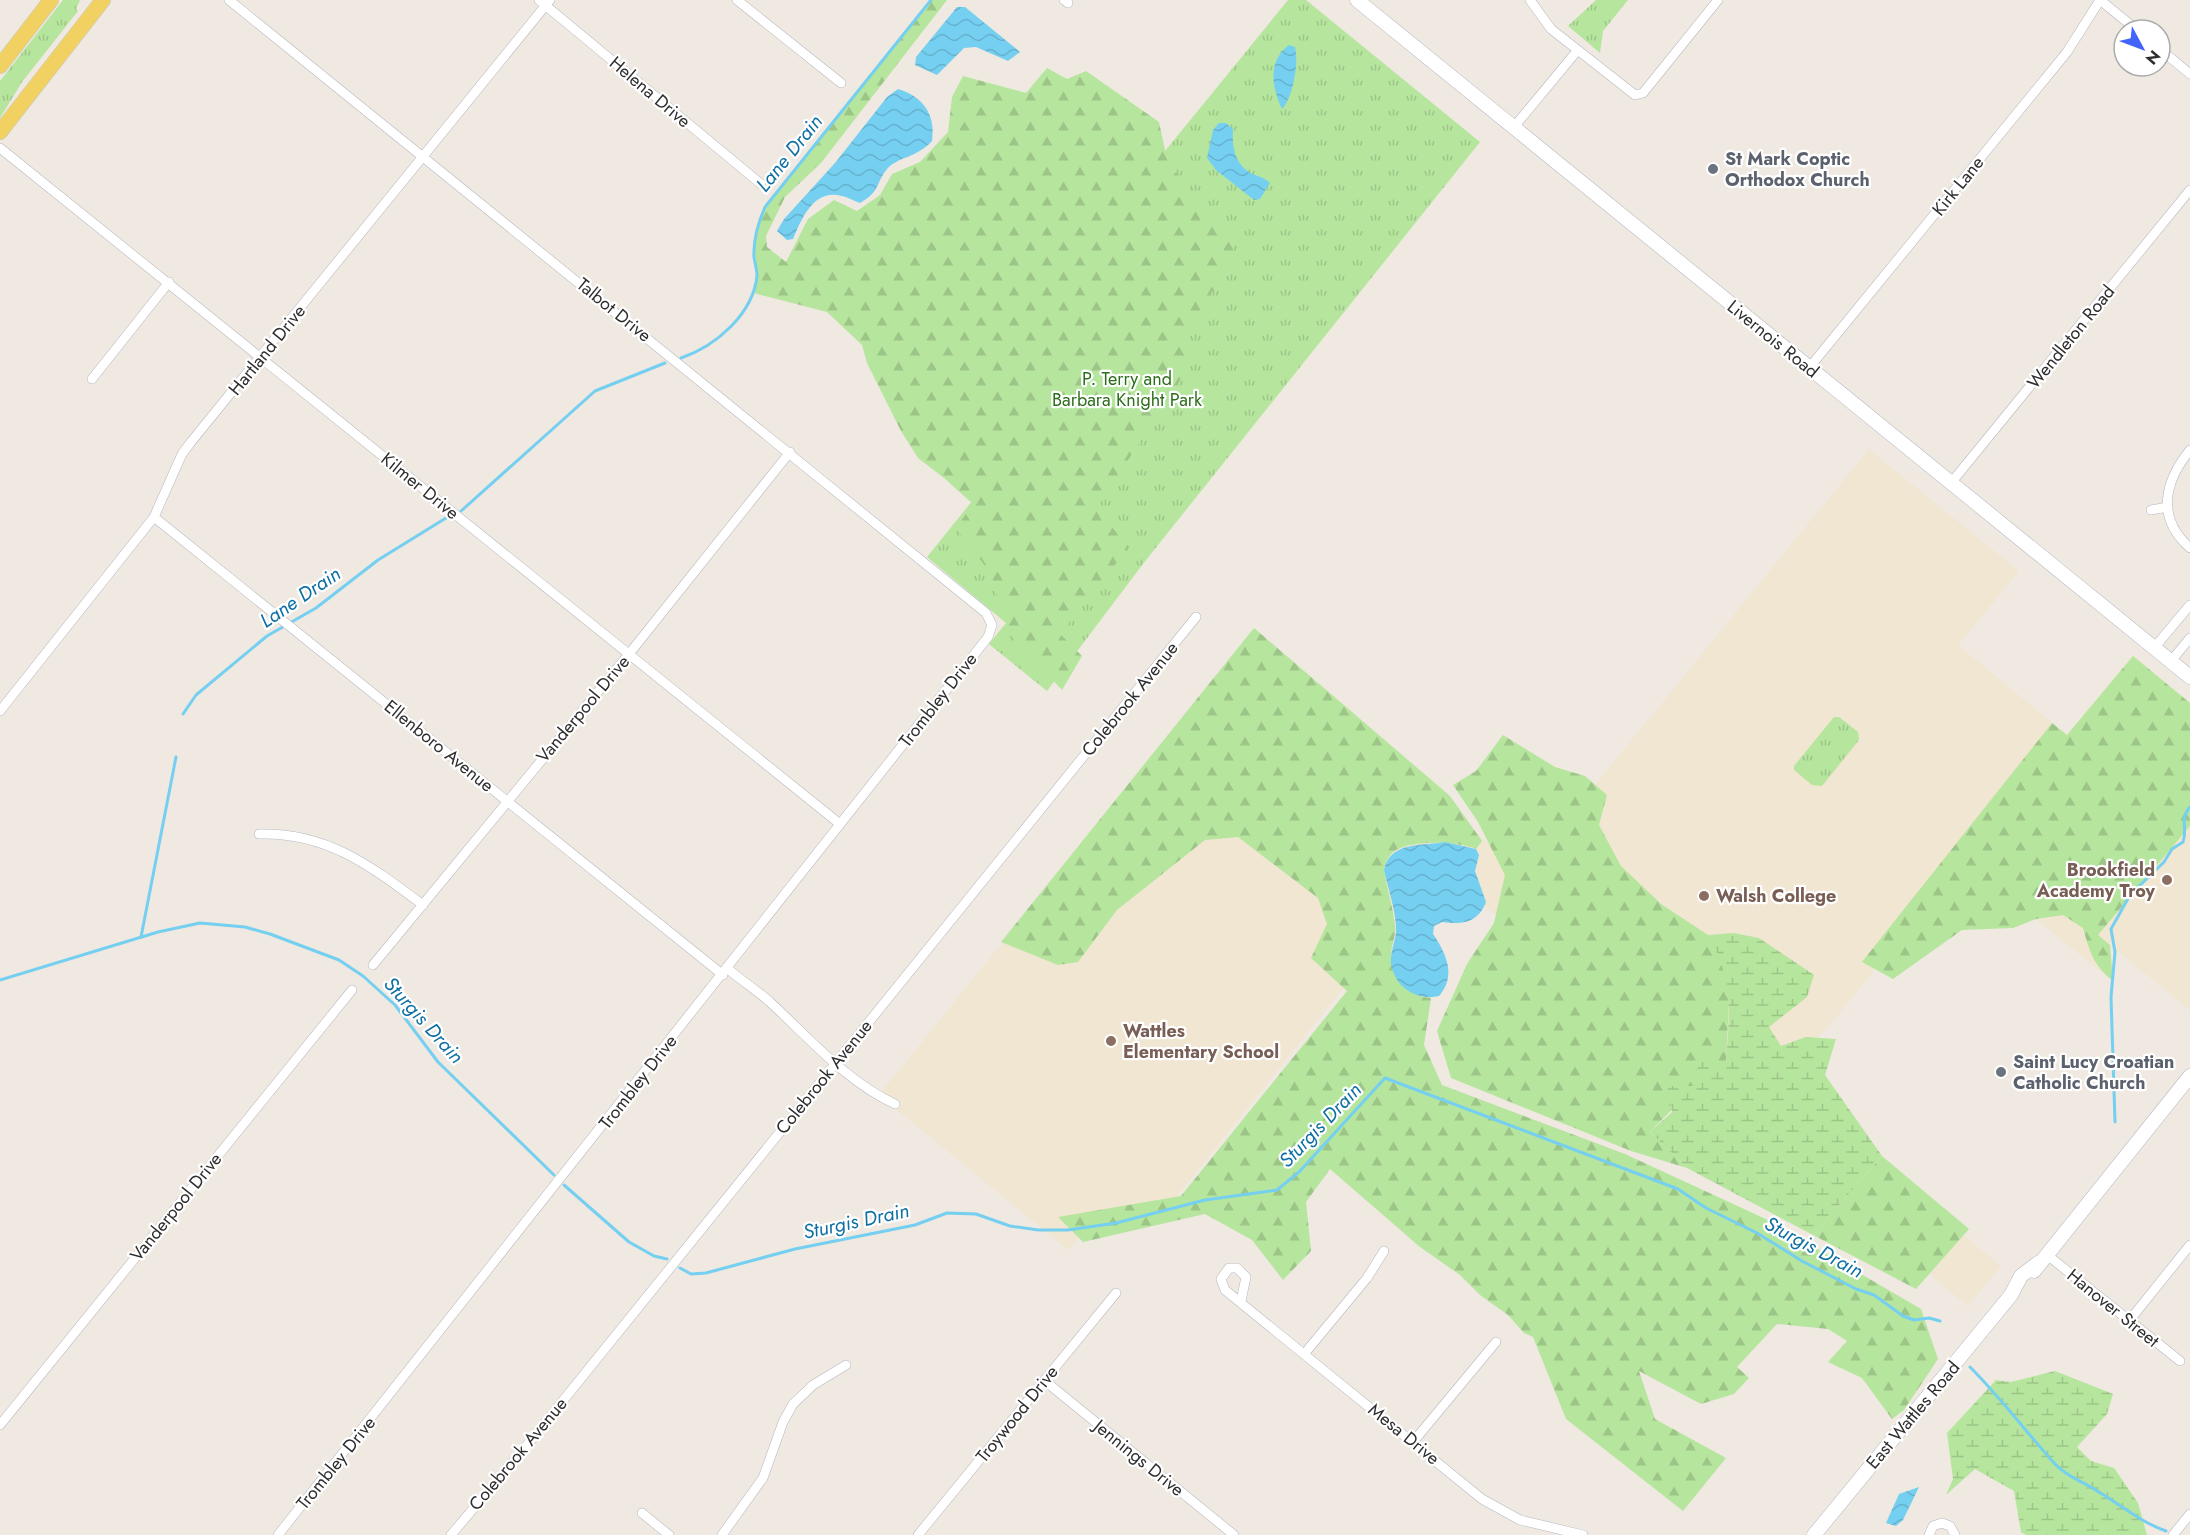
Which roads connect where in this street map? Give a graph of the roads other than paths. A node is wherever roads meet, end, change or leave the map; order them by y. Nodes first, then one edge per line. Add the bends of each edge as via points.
1 (51, 0) edge
2 (91, 0) edge
3 (104, 0) edge
4 (229, 0) edge
5 (737, 0) edge
6 (1357, 0) edge
7 (1530, 0) edge
8 (1718, 0) edge
9 (2100, 0) edge
10 (545, 2) edge
11 (90, 17) junction
12 (2122, 18) edge
13 (1577, 51) junction
14 (2172, 59) edge
15 (0, 66) edge
16 (2190, 74) edge
17 (841, 83) dead end
18 (1514, 127) junction
19 (0, 132) edge
20 (0, 148) edge
21 (424, 156) junction
22 (761, 184) dead end
23 (2190, 190) edge
24 (169, 282) junction
25 (261, 357) junction
26 (1809, 368) junction
27 (92, 379) dead end
28 (2190, 450) edge
29 (790, 452) junction
30 (1951, 483) junction
31 (2168, 507) junction
32 (2151, 510) dead end
33 (154, 517) junction
34 (2190, 548) edge
35 (2190, 605) edge
36 (1196, 617) dead end
37 (992, 625) joint
38 (2190, 638) edge
39 (2154, 648) junction
40 (629, 654) junction
41 (2171, 661) junction
42 (2190, 677) edge
43 (0, 711) edge
44 (507, 801) junction
45 (840, 824) junction
46 (259, 834) dead end
47 (423, 905) junction
48 (373, 965) dead end
49 (725, 972) junction
50 (352, 990) dead end
51 (835, 1063) junction
52 (2190, 1076) edge
53 (895, 1104) dead end
54 (2190, 1245) edge
55 (1384, 1251) dead end
56 (2042, 1259) junction
57 (1116, 1293) dead end
58 (1241, 1301) dead end
59 (2129, 1321) junction
60 (1496, 1342) dead end
61 (1305, 1353) junction
62 (2180, 1361) dead end
63 (846, 1365) dead end
64 (1045, 1381) junction
65 (0, 1425) edge
66 (1413, 1442) junction
67 (642, 1513) dead end
68 (2190, 1514) edge
69 (278, 1535) edge
70 (451, 1535) edge
71 (669, 1535) edge
72 (722, 1535) edge
73 (918, 1535) edge
74 (1234, 1535) edge
75 (1583, 1535) edge
76 (1814, 1535) edge
77 (1929, 1535) edge
78 (1955, 1535) edge
79 (2173, 1535) edge

1 - 15 main road
2 - 11 main road
3 - 11 main road
4 - 21 street, Talbot Drive
5 - 17 street
6 - 18 main road, Livernois Road
7 - 13 street via 1543,22
8 - 13 street via 1639,95 1624,89
9 - 12 street
9 - 26 street, Kirk Lane via 2067,52
10 - 21 street, Hartland Drive
10 - 22 street, Helena Drive
11 - 19 main road
13 - 18 street
14 - 16 street
18 - 26 main road, Livernois Road
20 - 24 street, Kilmer Drive
21 - 25 street, Hartland Drive
21 - 29 street, Talbot Drive
23 - 30 street, Wendleton Road
24 - 25 street, Kilmer Drive
24 - 27 street
25 - 33 street, Hartland Drive via 182,454
25 - 40 street, Kilmer Drive
26 - 30 main road, Livernois Road
28 - 31 street via 2172,475
29 - 37 street, Talbot Drive via 986,613
29 - 40 street, Vanderpool Drive
30 - 39 main road, Livernois Road
31 - 32 street
31 - 34 street via 2177,535
33 - 43 street, Hartland Drive
33 - 44 street, Ellenboro Avenue
35 - 39 street
36 - 51 street, Colebrook Avenue
37 - 45 street, Trombley Drive via 988,637
38 - 41 street
39 - 41 main road, Livernois Road
40 - 44 street, Vanderpool Drive
40 - 45 street, Kilmer Drive
41 - 42 main road, Livernois Road
44 - 47 street, Vanderpool Drive
44 - 49 street, Ellenboro Avenue
45 - 49 street, Trombley Drive
46 - 47 street via 306,837 340,849
47 - 48 street, Vanderpool Drive
49 - 51 street, Ellenboro Avenue via 770,1002
49 - 69 street, Trombley Drive
50 - 65 street, Vanderpool Drive
51 - 53 street, Ellenboro Avenue via 876,1095
51 - 70 street, Colebrook Avenue
52 - 56 main road
54 - 59 street
55 - 61 street via 1367,1278
56 - 59 street, Hanover Street
56 - 76 main road, East Wattles Road via 2021,1276 2011,1295
57 - 64 street, Troywood Drive
58 - 61 street, Mesa Drive
59 - 62 street, Hanover Street
60 - 66 street
61 - 66 street, Mesa Drive
63 - 72 street via 813,1385 793,1404 763,1478
64 - 73 street, Troywood Drive
64 - 74 street, Jennings Drive
66 - 75 street, Mesa Drive via 1498,1510 1532,1524
67 - 71 street
68 - 79 street
77 - 78 street via 1933,1526 1942,1523 1950,1526

